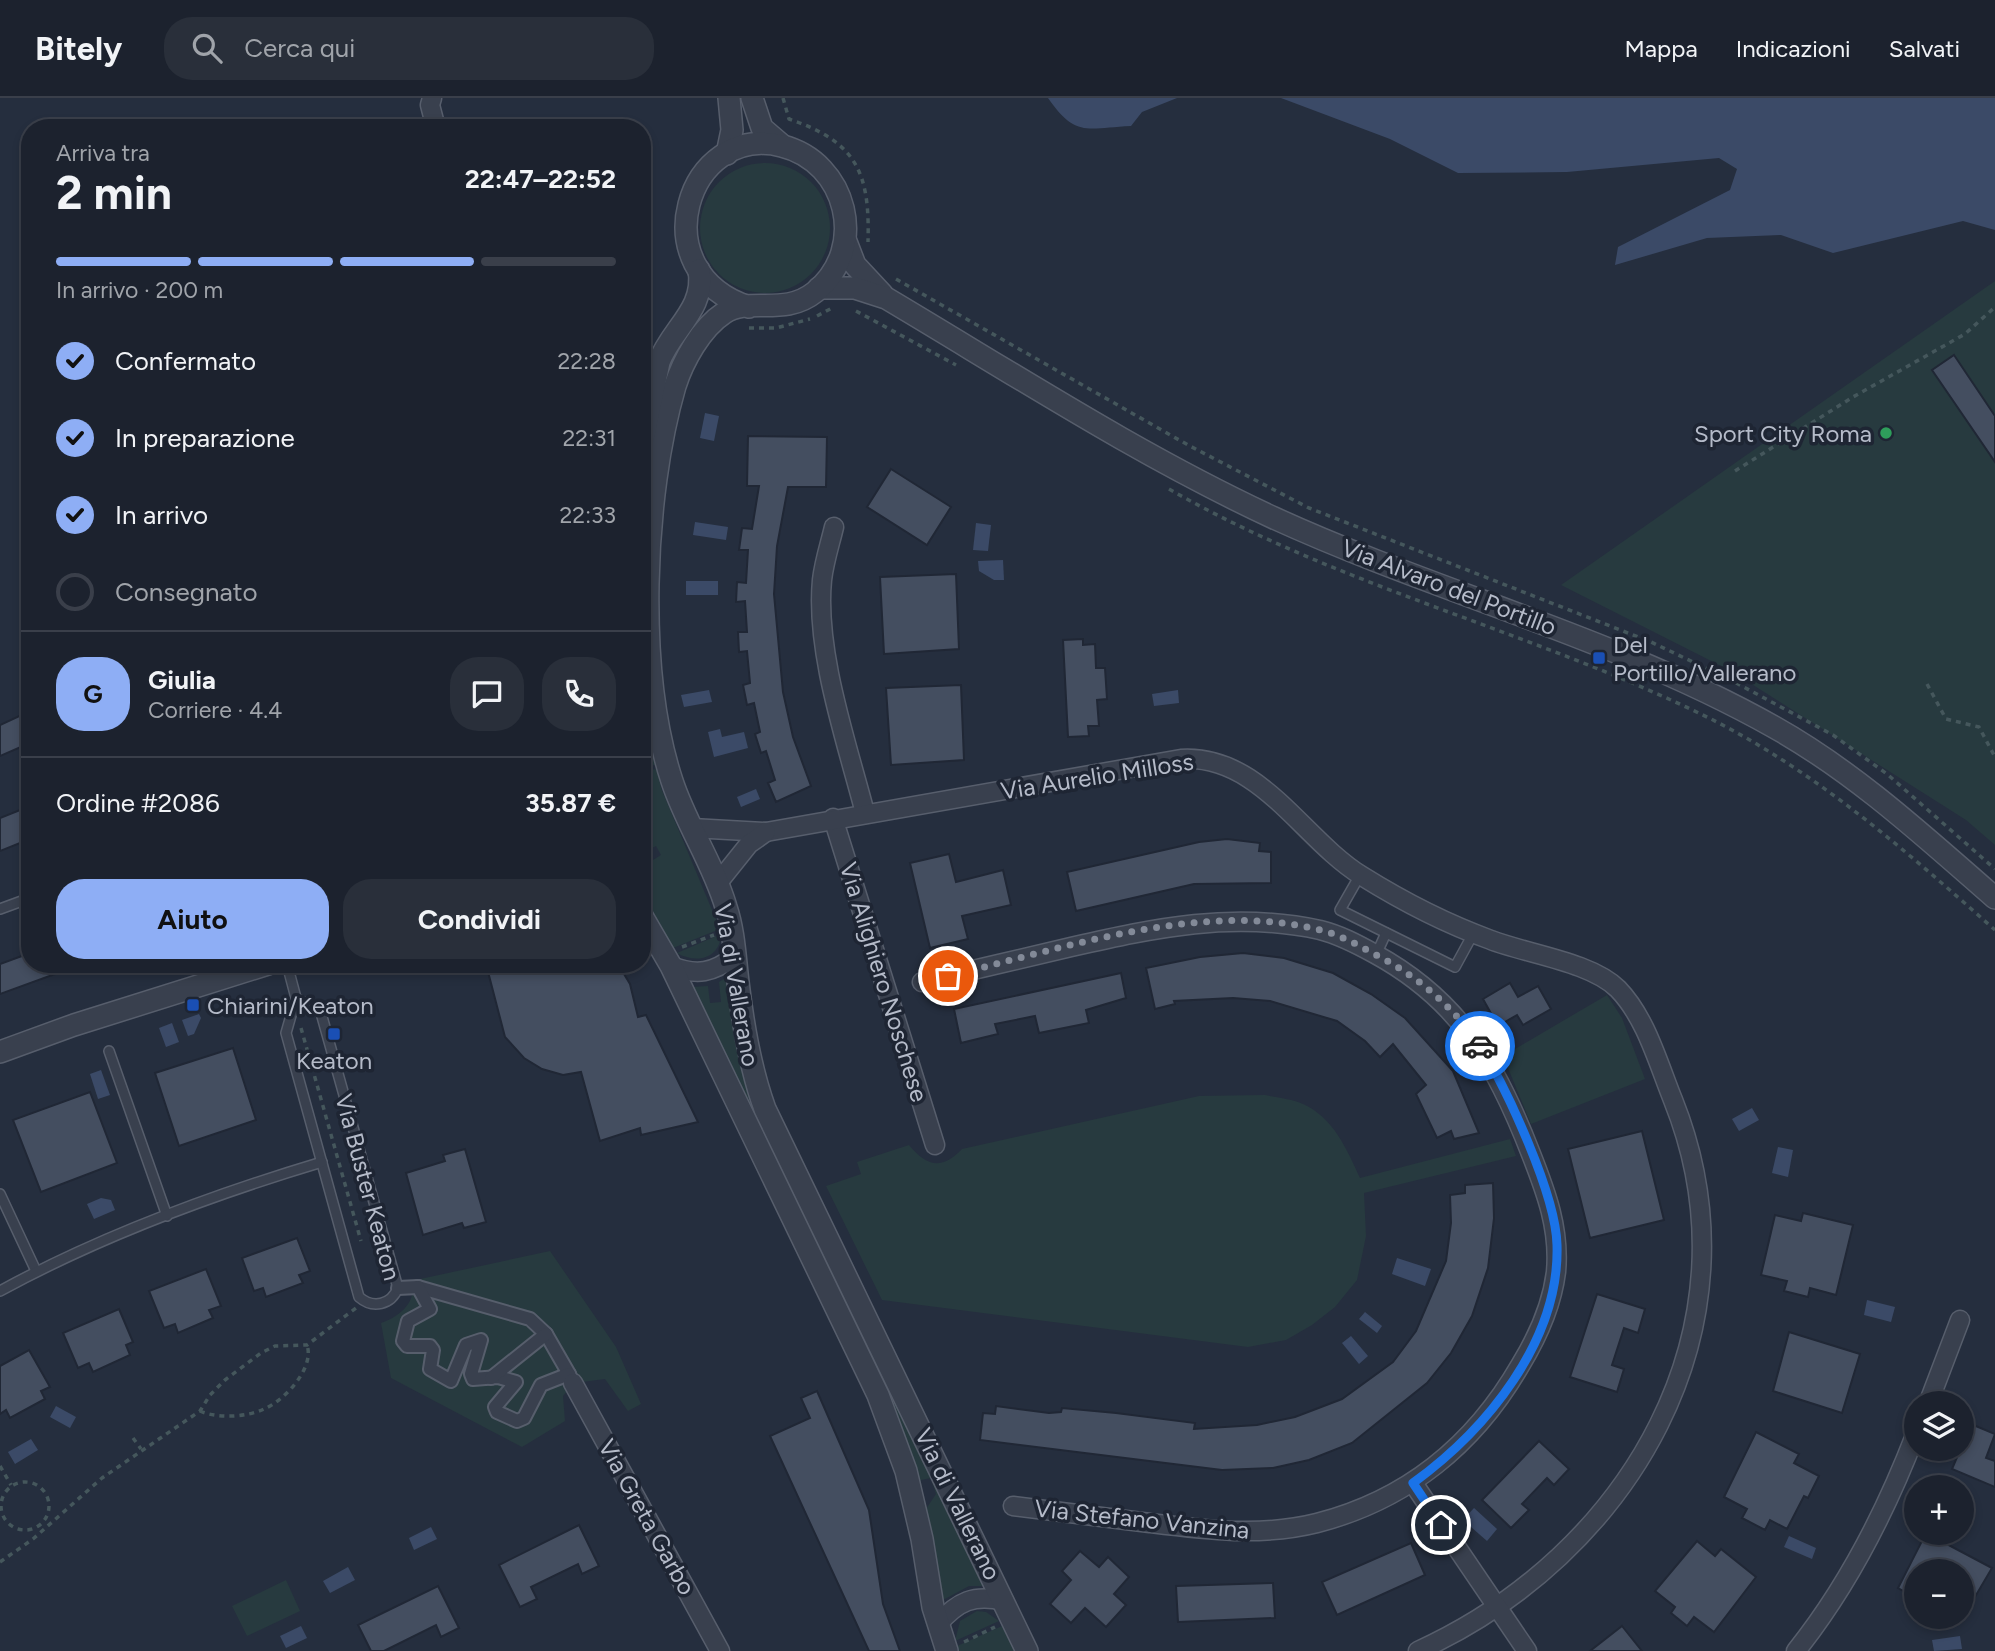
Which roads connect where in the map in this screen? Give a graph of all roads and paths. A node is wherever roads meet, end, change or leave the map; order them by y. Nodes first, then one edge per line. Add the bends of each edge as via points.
1 (432, 98) edge
2 (729, 98) edge
3 (752, 98) edge
4 (783, 98) edge
5 (434, 119) edge
6 (783, 146) junction
7 (727, 154) junction
8 (845, 239) junction
9 (867, 247) dead end
10 (699, 270) junction
11 (887, 272) dead end
12 (819, 288) junction
13 (886, 298) junction
14 (749, 307) junction
15 (1995, 307) edge
16 (651, 401) edge
17 (1735, 471) dead end
18 (834, 527) dead end
19 (651, 552) edge
20 (1927, 684) dead end
21 (651, 721) edge
22 (1995, 757) edge
23 (864, 813) junction
24 (833, 818) junction
25 (692, 828) junction
26 (766, 832) junction
27 (1995, 869) edge
28 (1360, 875) junction
29 (717, 884) junction
30 (1995, 898) edge
31 (21, 901) edge
32 (0, 909) edge
33 (731, 928) junction
34 (651, 932) edge
35 (1387, 933) junction
36 (1473, 933) junction
37 (1376, 955) junction
38 (735, 956) junction
39 (667, 960) junction
40 (239, 973) edge
41 (289, 973) edge
42 (922, 982) dead end
43 (296, 998) junction
44 (299, 1019) dead end
45 (109, 1051) dead end
46 (0, 1052) edge
47 (935, 1145) dead end
48 (322, 1163) junction
49 (0, 1194) edge
50 (167, 1216) junction
51 (383, 1235) junction
52 (361, 1241) junction
53 (345, 1246) junction
54 (36, 1271) junction
55 (418, 1287) junction
56 (398, 1288) junction
57 (0, 1291) edge
58 (364, 1301) junction
59 (1960, 1320) dead end
60 (546, 1334) junction
61 (307, 1345) junction
62 (491, 1378) junction
63 (571, 1378) junction
64 (1933, 1391) edge
65 (200, 1411) junction
66 (133, 1438) dead end
67 (141, 1449) junction
68 (1904, 1460) edge
69 (0, 1466) edge
70 (1413, 1483) junction
71 (11, 1485) junction
72 (0, 1505) edge
73 (1013, 1506) dead end
74 (42, 1527) junction
75 (0, 1562) edge
76 (1004, 1601) junction
77 (1498, 1608) junction
78 (938, 1624) junction
79 (1002, 1624) dead end
80 (951, 1648) edge
81 (720, 1651) edge
82 (1027, 1651) edge
83 (1418, 1651) edge
84 (1527, 1651) edge
85 (1796, 1651) edge

1 - 5 street
2 - 7 street via 732,130
3 - 6 street, Via di Vallerano via 762,128
4 - 9 path via 789,119 822,130 856,161 869,200
6 - 7 street, Via di Vallerano via 751,145
6 - 8 street, Via di Vallerano via 817,164 835,186 846,211
7 - 10 street, Via di Vallerano via 702,177 687,208 686,243
8 - 12 street, Via di Vallerano via 836,267
8 - 13 street, Via Alvaro del Portillo via 859,270
10 - 14 street, Via di Vallerano via 723,295
10 - 16 street, Via di Vallerano via 694,307 664,351
11 - 27 path via 1188,445 1309,508 1651,642 1768,698 1833,735 1887,774
12 - 13 street, Via Alvaro del Portillo via 855,288
12 - 14 street, Via di Vallerano via 793,304
13 - 30 street, Via Alvaro del Portillo via 1096,423 1243,503 1662,670 1772,725 1880,799
14 - 19 street, Via di Vallerano via 725,312 684,363 669,414
15 - 17 path via 1965,334
18 - 23 street via 822,580 825,640 832,687
20 - 22 path via 1946,719 1979,727
21 - 25 street, Via di Vallerano
23 - 24 street, Via Aurelio Milloss
23 - 28 street, Via Aurelio Milloss via 1181,759 1209,760 1231,766 1250,779
24 - 26 street, Via Aurelio Milloss
24 - 47 street, Via Alighiero Noschese
25 - 26 street, Via Aurelio Milloss
25 - 29 street, Via di Vallerano
26 - 29 street, Via Aurelio Milloss via 749,844
28 - 35 lane via 1340,910
28 - 36 street, Via Aurelio Milloss
29 - 33 street, Via di Vallerano
31 - 32 lane
33 - 38 street, Via di Vallerano
33 - 39 path
34 - 39 street, Via di Vallerano
35 - 36 lane via 1455,967
35 - 37 lane
36 - 77 street, Via Aurelio Milloss via 1589,972 1613,985 1628,1002 1686,1134 1698,1180 1704,1237 1701,1290 1690,1340 1644,1451 1570,1547
37 - 42 street, Via Stefano Vanzina via 1322,931 1202,921
37 - 70 street, Via Stefano Vanzina via 1435,995 1482,1049 1517,1118 1557,1239 1550,1299 1513,1378 1464,1443
38 - 39 street via 705,972 687,972
38 - 76 street, Via di Vallerano via 746,1039 765,1109
39 - 78 street, Via di Vallerano via 878,1395 906,1471
40 - 46 street
41 - 43 lane
43 - 48 lane, Via Buster Keaton via 286,1033
43 - 51 lane, Via Buster Keaton via 321,1013
44 - 52 path
45 - 50 lane
48 - 50 lane
48 - 53 lane, Via Buster Keaton
49 - 54 lane
50 - 54 lane
51 - 52 path
51 - 56 lane, Via Buster Keaton
52 - 53 path
53 - 58 lane, Via Buster Keaton
54 - 57 lane
55 - 56 street
55 - 60 street via 530,1319
55 - 62 street via 430,1309 408,1321 403,1341 407,1346 430,1346 430,1369 451,1381 466,1345 481,1340 471,1374 473,1379
56 - 58 lane, Via Buster Keaton via 384,1303
58 - 61 path
59 - 64 street
60 - 62 street
60 - 63 street
61 - 65 path via 275,1346 261,1353 225,1380
61 - 65 path via 310,1353 302,1374 275,1404 246,1414 221,1416
62 - 63 street via 516,1382 495,1407 517,1421 530,1412 541,1385
63 - 81 street, Via Greta Garbo
65 - 67 path
66 - 67 path
67 - 74 path
68 - 85 street via 1866,1544 1835,1598
69 - 71 path
70 - 73 street, Via Stefano Vanzina via 1330,1519 1267,1531 1219,1531
70 - 77 street
71 - 72 path
71 - 74 path via 35,1484 47,1495
72 - 74 path via 10,1526 25,1531
74 - 75 path
76 - 78 street via 970,1599 955,1606
76 - 82 street, Via di Vallerano
77 - 83 street, Via Aurelio Milloss
77 - 84 street
78 - 80 street, Via di Vallerano
79 - 80 path

